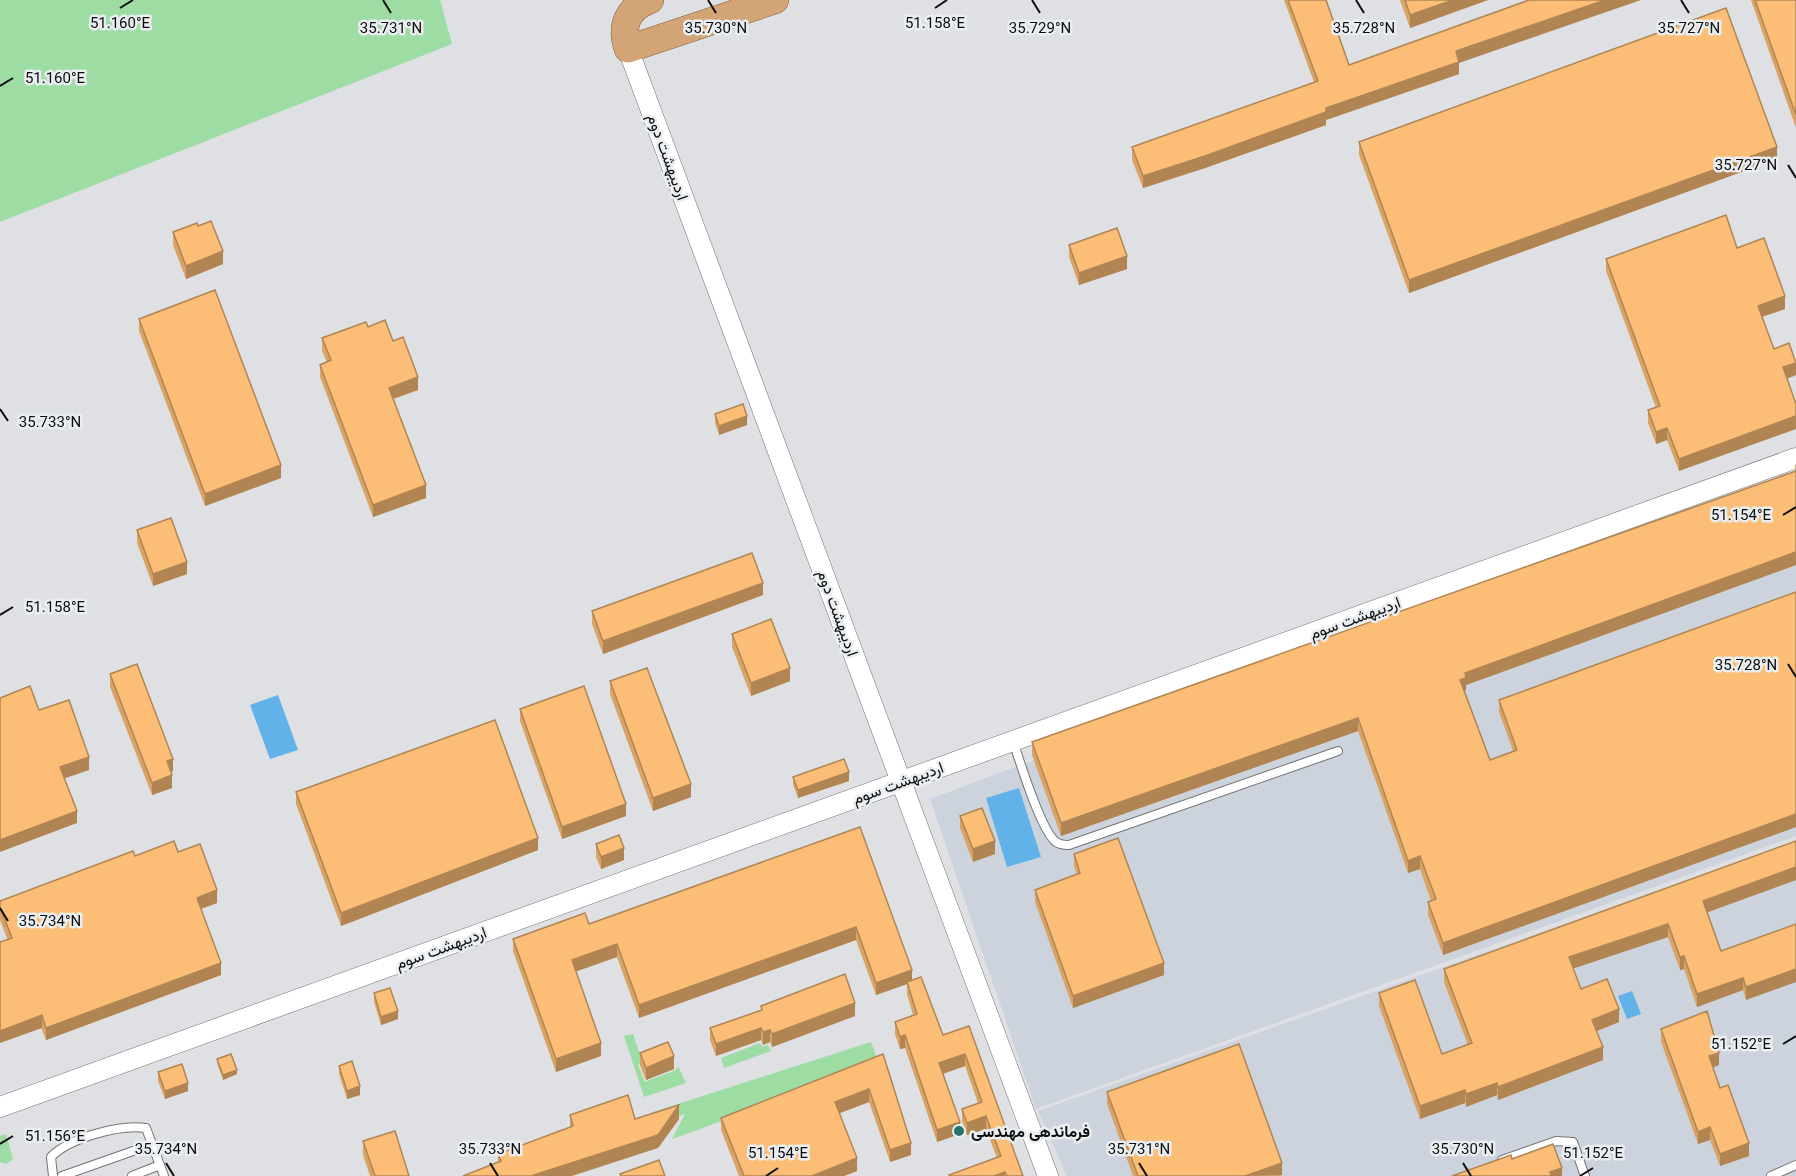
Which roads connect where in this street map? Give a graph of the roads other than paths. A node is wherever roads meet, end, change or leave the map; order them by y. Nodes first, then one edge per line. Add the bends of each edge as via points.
1 (650, 0) edge
2 (775, 0) edge
3 (628, 49) junction
4 (1796, 458) edge
5 (1013, 741) junction
6 (1338, 751) dead end
7 (902, 782) junction
8 (0, 1107) edge
9 (153, 1144) junction
10 (1488, 1164) edge
11 (160, 1165) junction
12 (1796, 1165) edge
13 (53, 1176) edge
14 (62, 1176) edge
15 (132, 1176) edge
16 (164, 1176) edge
17 (1048, 1176) edge
18 (1585, 1176) edge
19 (1771, 1176) edge

1 - 3 highway via 632,10 626,21 624,39
2 - 3 highway
3 - 7 street, اردیبهشت دوم
4 - 5 street, اردیبهشت سوم
5 - 6 lane via 1044,823 1054,841 1070,845
5 - 7 street, اردیبهشت سوم
7 - 8 street, اردیبهشت سوم
7 - 17 street, اردیبهشت دوم
9 - 11 lane
9 - 13 lane via 146,1128 106,1131 60,1147 51,1157
9 - 14 lane
10 - 18 lane via 1556,1141 1573,1142
11 - 15 lane
11 - 16 lane
12 - 19 lane

